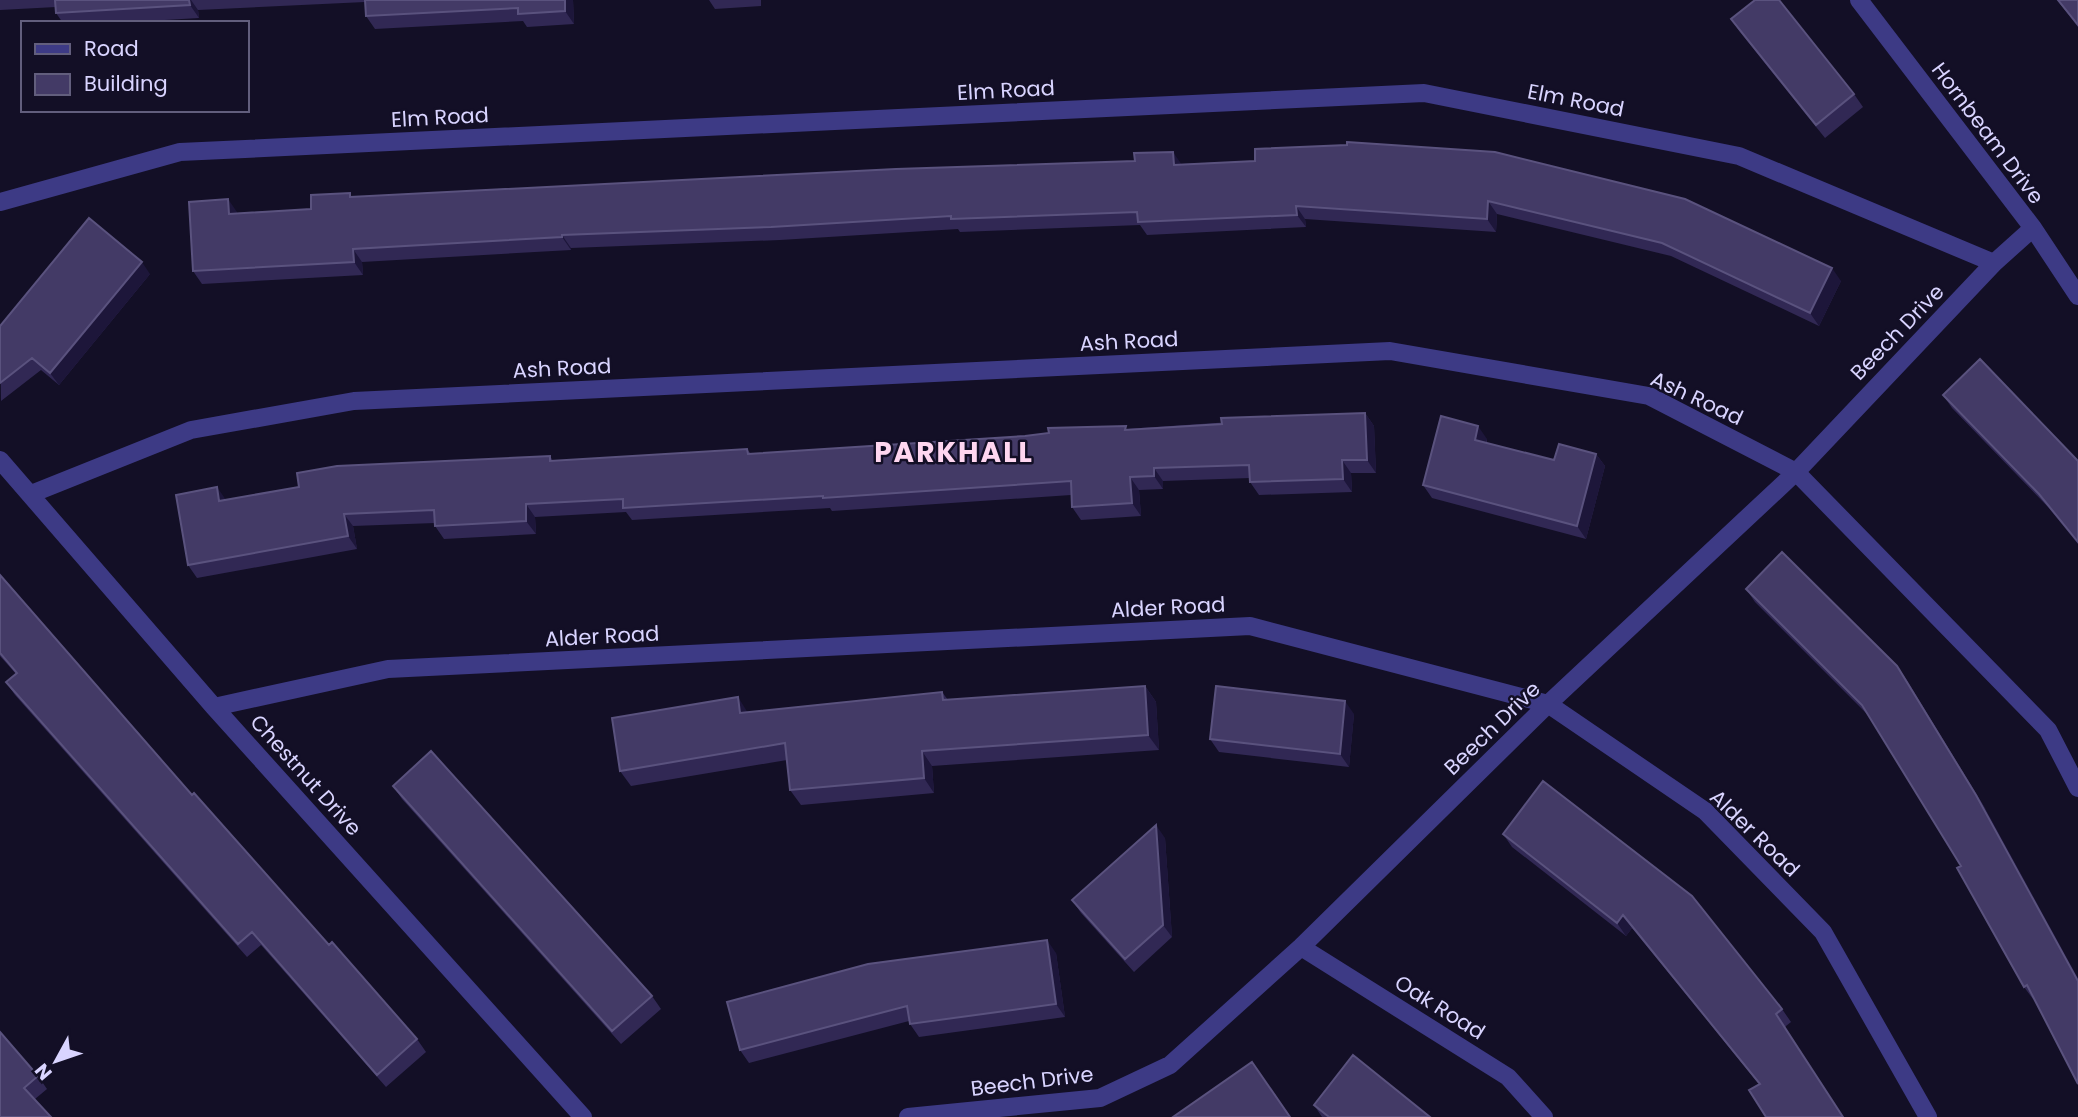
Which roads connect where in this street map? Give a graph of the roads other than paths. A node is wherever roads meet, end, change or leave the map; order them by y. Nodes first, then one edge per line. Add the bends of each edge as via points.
1 (1859, 0) edge
2 (0, 202) edge
3 (2033, 229) junction
4 (1994, 263) junction
5 (2078, 296) edge
6 (0, 460) edge
7 (1796, 472) junction
8 (31, 495) junction
9 (1548, 704) junction
10 (214, 707) junction
11 (2078, 788) edge
12 (1301, 947) junction
13 (583, 1117) edge
14 (908, 1117) edge
15 (1544, 1117) edge
16 (1928, 1117) edge

1 - 3 street, Hornbeam Drive
2 - 4 street, Elm Road via 180,152 1424,93 1739,156
3 - 4 street, Beech Drive
3 - 5 street, Hornbeam Drive
4 - 7 street, Beech Drive
6 - 8 street, Chestnut Drive
7 - 8 street, Ash Road via 1649,396 1390,351 354,401 191,430
7 - 9 street, Beech Drive
7 - 11 street, Ash Road via 2048,730
8 - 10 street, Chestnut Drive
9 - 10 street, Alder Road via 1250,626 388,669
9 - 12 street, Beech Drive
9 - 16 street, Alder Road via 1705,811 1824,932
10 - 13 street, Chestnut Drive
12 - 14 street, Beech Drive via 1170,1065 1100,1098
12 - 15 street, Oak Road via 1508,1077

